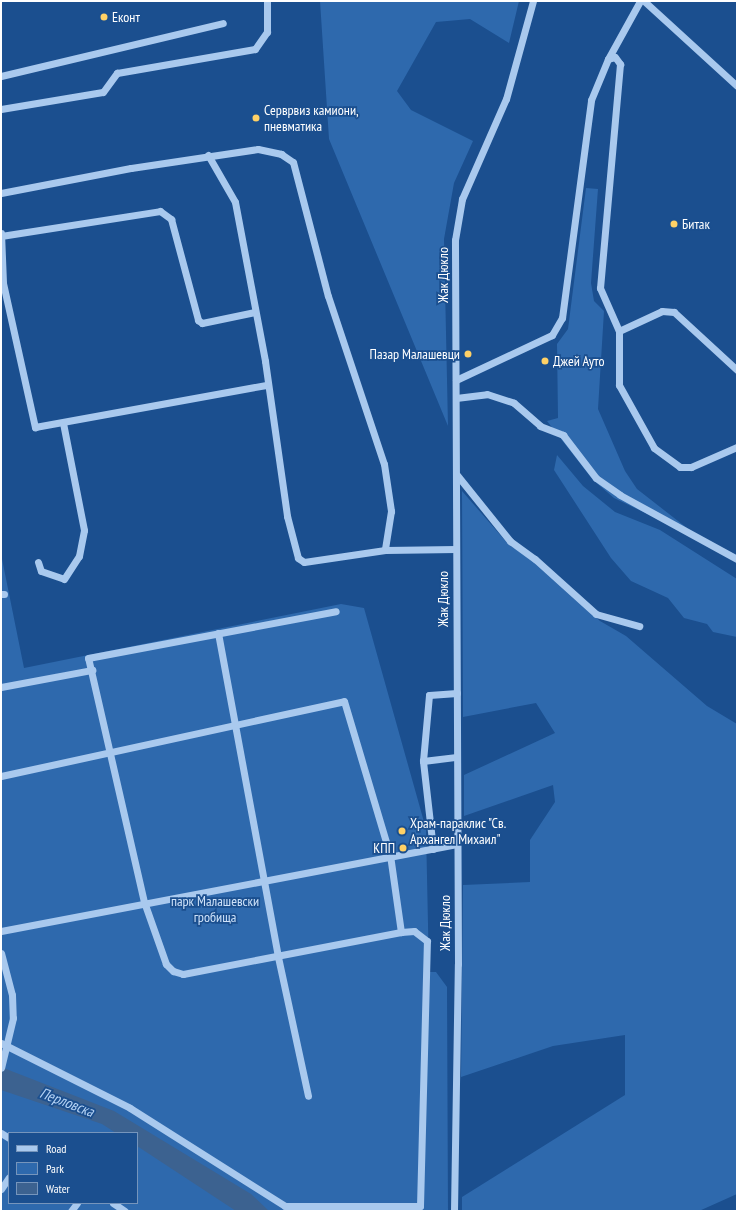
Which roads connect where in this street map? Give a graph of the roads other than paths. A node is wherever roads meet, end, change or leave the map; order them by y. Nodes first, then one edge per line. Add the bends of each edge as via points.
1 (267, 1) edge
2 (533, 1) edge
3 (640, 1) edge
4 (644, 1) edge
5 (223, 23) dead end
6 (608, 59) junction
7 (1, 76) edge
8 (737, 86) edge
9 (1, 109) edge
10 (208, 155) junction
11 (1, 193) edge
12 (1, 234) edge
13 (255, 312) junction
14 (619, 331) junction
15 (737, 370) edge
16 (456, 380) junction
17 (266, 385) junction
18 (456, 398) junction
19 (63, 423) junction
20 (737, 447) edge
21 (456, 475) junction
22 (456, 549) junction
23 (385, 550) junction
24 (737, 559) edge
25 (38, 562) dead end
26 (336, 611) dead end
27 (639, 626) dead end
28 (218, 633) junction
29 (92, 670) junction
30 (1, 687) edge
31 (457, 693) junction
32 (236, 724) junction
33 (111, 753) junction
34 (457, 756) junction
35 (423, 761) junction
36 (1, 776) edge
37 (458, 844) junction
38 (433, 849) junction
39 (390, 854) junction
40 (266, 881) junction
41 (144, 902) junction
42 (1, 930) edge
43 (401, 932) junction
44 (1, 953) edge
45 (278, 957) junction
46 (1, 1043) edge
47 (8, 1046) junction
48 (2, 1065) edge
49 (308, 1096) dead end
50 (8, 1178) edge
51 (1, 1189) edge
52 (114, 1204) edge
53 (295, 1209) edge
54 (125, 1211) edge
55 (454, 1211) edge

1 - 9 street via 267,32 254,49 117,73 103,92
2 - 16 street, Жак Дюкло via 506,99 462,199 455,240
3 - 6 street
4 - 8 street
5 - 7 street
6 - 14 street via 615,57 620,64 600,288
6 - 16 street via 591,100 562,318 552,335
10 - 11 street
10 - 13 street via 235,202
10 - 23 street via 258,149 281,154 293,162 328,296 384,464 391,511
12 - 13 street via 160,211 171,219 198,320 202,323
12 - 19 street via 3,283 33,425 39,429
13 - 17 street
14 - 15 street via 662,312 674,312
14 - 20 street via 619,385 654,448 686,469
16 - 18 street, Жак Дюкло
17 - 19 street
17 - 23 street via 287,516 298,558 304,562
18 - 21 street, Жак Дюкло
18 - 24 street via 487,394 514,403 540,426 563,435 596,478 620,495
19 - 25 street via 84,530 79,556 64,579 40,571
21 - 22 street, Жак Дюкло
21 - 27 street via 510,541 535,559 596,614
22 - 23 street
22 - 31 street, Жак Дюкло
26 - 28 street
28 - 29 street via 88,658
28 - 32 street
29 - 30 street
29 - 33 street
31 - 34 street, Жак Дюкло
31 - 35 street via 429,695
32 - 33 street
32 - 39 street via 344,701
32 - 40 street
33 - 36 street
33 - 41 street
34 - 35 street
34 - 37 street, Жак Дюкло
35 - 38 street
37 - 38 street
37 - 55 street, Жак Дюкло
38 - 39 street
39 - 40 street
39 - 43 street
40 - 41 street
40 - 45 street
41 - 42 street
41 - 45 street via 166,964 173,971 183,974
43 - 45 street
43 - 53 street via 414,931 427,941 420,1206
44 - 47 street via 12,995
45 - 49 street
46 - 47 street
47 - 48 street
47 - 53 street via 130,1108
50 - 51 street
52 - 54 street

